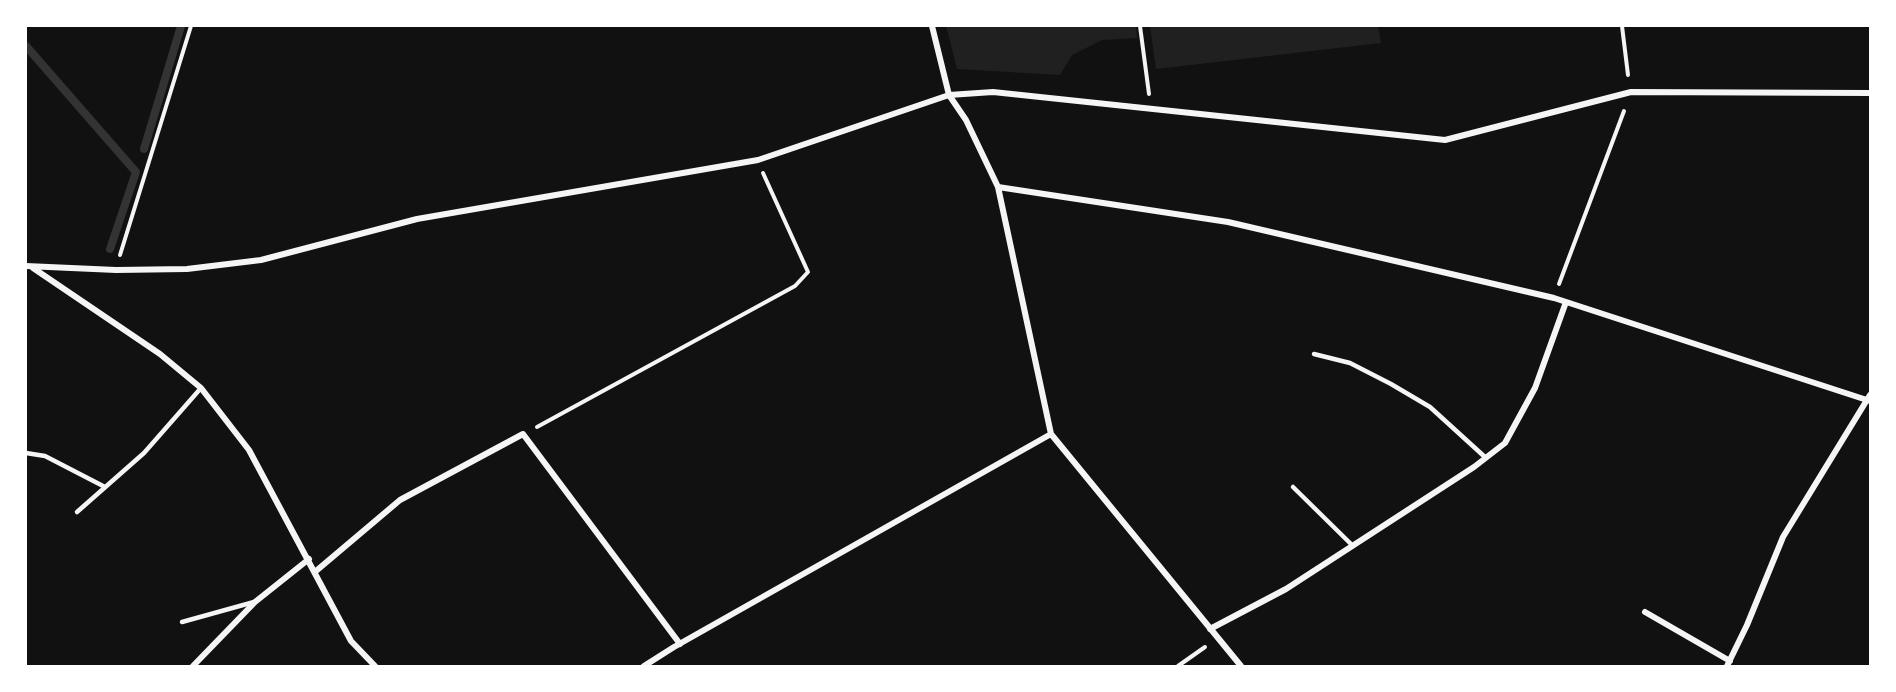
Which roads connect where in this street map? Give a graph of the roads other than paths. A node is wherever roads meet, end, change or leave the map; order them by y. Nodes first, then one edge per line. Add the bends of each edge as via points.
1 (932, 26) edge
2 (1870, 93) edge
3 (949, 95) junction
4 (998, 187) junction
5 (29, 267) edge
6 (1566, 302) junction
7 (1314, 354) dead end
8 (201, 388) junction
9 (1870, 399) edge
10 (1051, 434) junction
11 (26, 453) edge
12 (1486, 458) junction
13 (105, 487) junction
14 (1293, 487) dead end
15 (77, 512) dead end
16 (1353, 546) junction
17 (309, 559) junction
18 (316, 571) junction
19 (255, 602) junction
20 (1645, 612) dead end
21 (182, 622) dead end
22 (1210, 628) junction
23 (680, 644) junction
24 (1729, 664) edge
25 (193, 666) edge
26 (375, 666) edge
27 (644, 666) edge
28 (1242, 666) edge

1 - 3 street
2 - 3 street via 1631,92 1445,140 993,92
3 - 4 street via 966,120
3 - 5 street via 758,160 417,219 261,260 187,269
4 - 6 street via 1228,222
4 - 10 street
5 - 8 street via 160,354
6 - 9 street
6 - 12 street via 1535,388 1505,443
7 - 12 lane via 1350,363 1430,407
8 - 13 lane via 144,453
8 - 17 street via 249,450
9 - 24 street via 1783,537
10 - 22 street
10 - 23 street
11 - 13 lane via 45,456
12 - 16 street
13 - 15 lane
14 - 16 lane
16 - 22 street via 1286,590
17 - 18 street
17 - 19 street
18 - 23 street via 400,500 523,434
18 - 26 street via 351,640
19 - 21 lane
19 - 25 street
20 - 24 street
22 - 28 street
23 - 27 street

